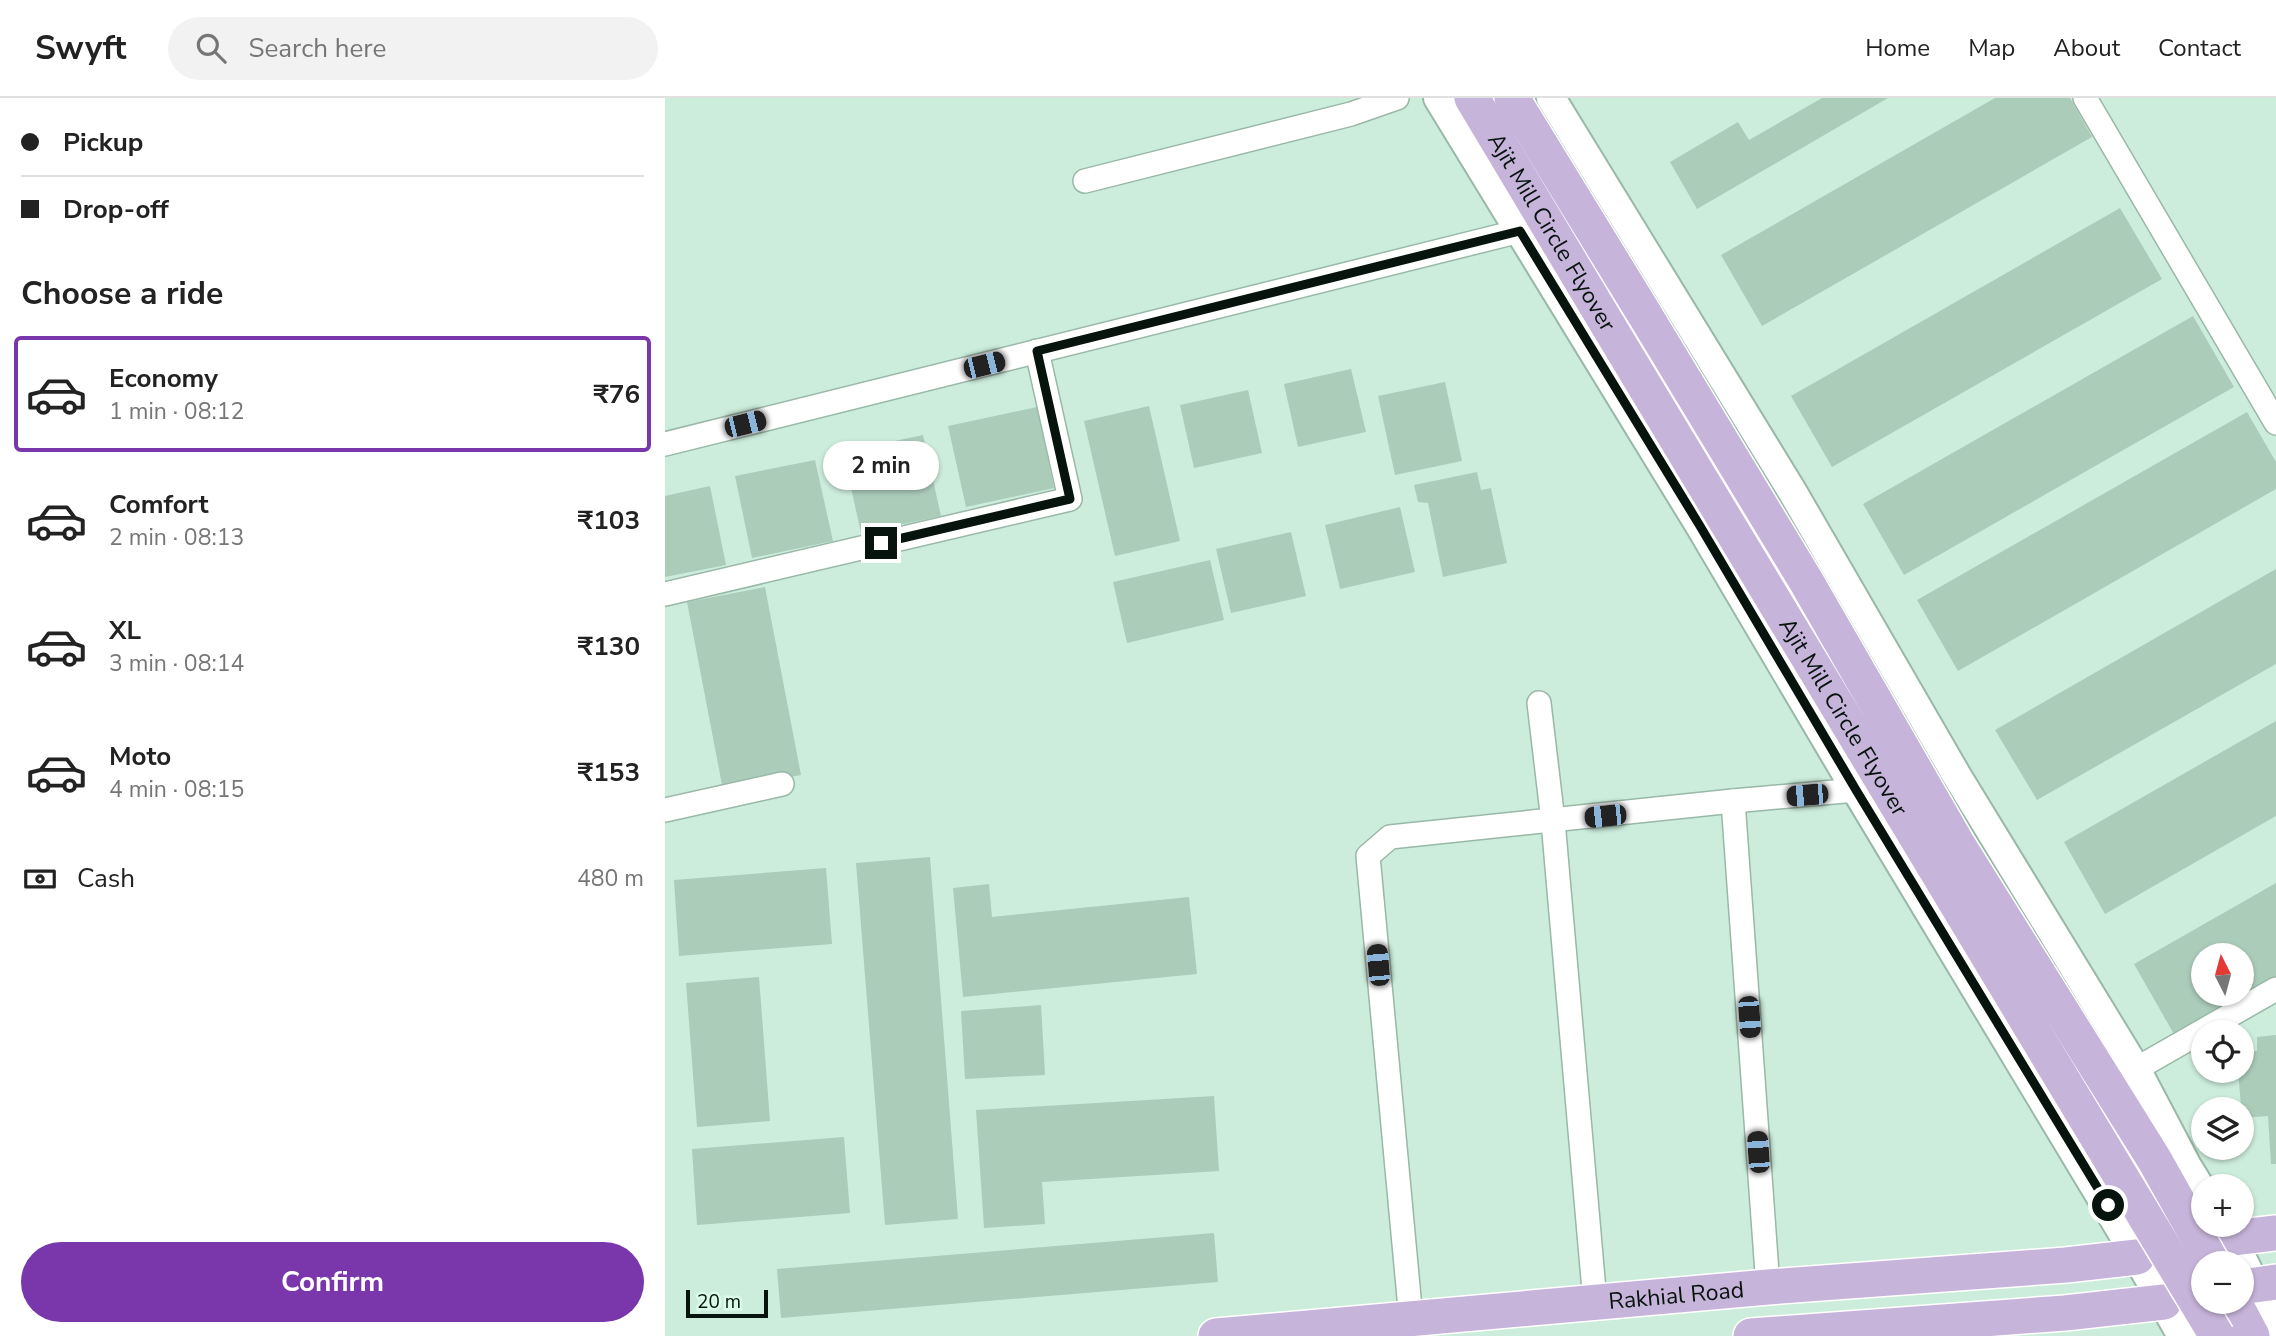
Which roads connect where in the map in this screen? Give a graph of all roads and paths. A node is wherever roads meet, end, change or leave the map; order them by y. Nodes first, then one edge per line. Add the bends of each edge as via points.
1 (1397, 98) edge
2 (1439, 98) edge
3 (1472, 98) edge
4 (1512, 98) edge
5 (1551, 98) edge
6 (2085, 98) edge
7 (1085, 181) dead end
8 (1520, 231) junction
9 (1037, 351) junction
10 (2276, 423) edge
11 (665, 444) edge
12 (665, 594) edge
13 (1539, 703) dead end
14 (782, 784) dead end
15 (1856, 790) junction
16 (1733, 801) junction
17 (665, 810) edge
18 (1553, 821) junction
19 (2276, 989) edge
20 (2136, 1069) junction
21 (2192, 1174) edge
22 (2276, 1233) edge
23 (2223, 1242) edge
24 (2137, 1257) junction
25 (1768, 1287) junction
26 (2254, 1293) edge
27 (2191, 1296) edge
28 (1595, 1302) junction
29 (2164, 1302) junction
30 (2252, 1314) edge
31 (1411, 1319) junction
32 (2276, 1332) edge
33 (1216, 1336) edge
34 (1751, 1336) edge
35 (2182, 1336) edge
36 (2217, 1336) edge
37 (2252, 1336) edge

1 - 7 street via 1351,114
2 - 8 street
3 - 36 main road, Ajit Mill Circle Flyover, bridge
4 - 23 main road, Ajit Mill Circle Flyover, bridge via 1806,581 1958,845 2154,1159
5 - 20 street via 1792,491 1957,776
6 - 10 street
8 - 9 street
8 - 15 street
9 - 11 street
9 - 12 street via 1070,499
13 - 18 street
14 - 17 street
15 - 16 street
15 - 24 street
16 - 18 street
16 - 25 street
18 - 28 street
18 - 31 street via 1390,838 1368,856
19 - 20 street
20 - 21 street
22 - 23 main road
23 - 24 street
24 - 25 main road, Rakhial Road
24 - 29 street
25 - 28 main road, Rakhial Road
26 - 32 street
27 - 29 street
28 - 31 main road, Rakhial Road
29 - 34 main road, Rakhial Road
29 - 35 street
30 - 37 main road
31 - 33 main road, Rakhial Road

